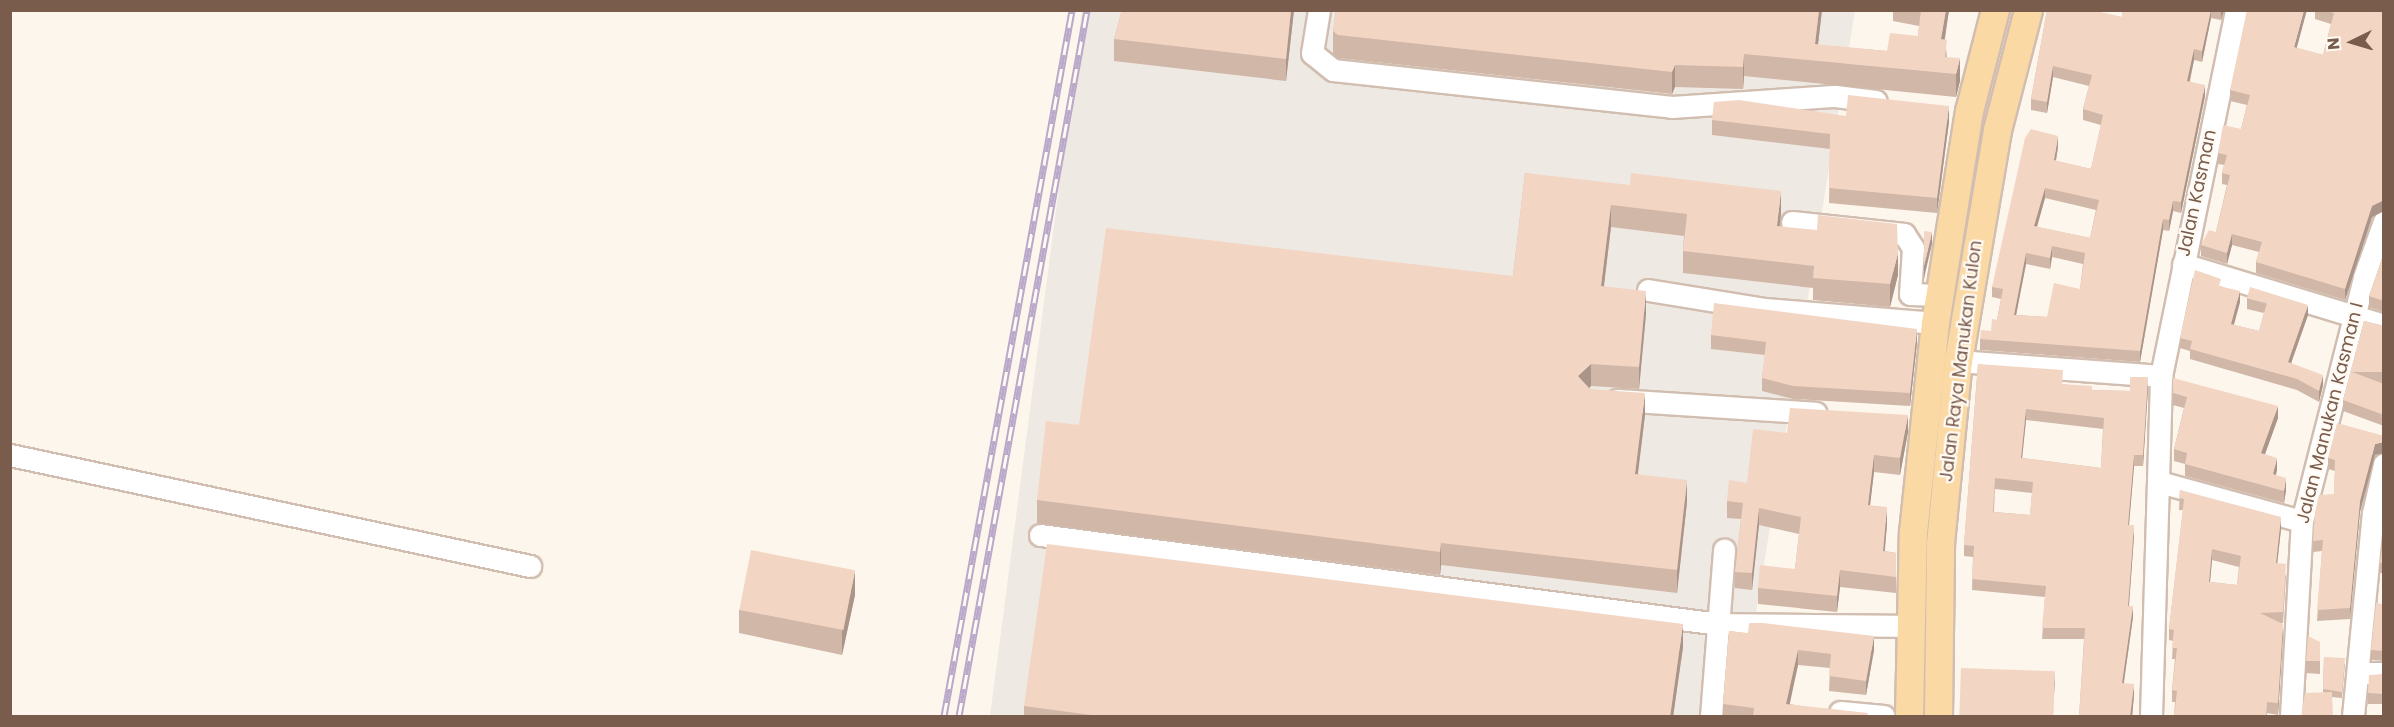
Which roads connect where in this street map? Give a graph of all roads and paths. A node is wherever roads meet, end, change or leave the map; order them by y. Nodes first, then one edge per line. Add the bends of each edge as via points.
1 (1319, 10) edge
2 (1995, 10) edge
3 (2028, 10) edge
4 (2236, 10) edge
5 (1902, 104) edge
6 (2384, 221) edge
7 (1792, 222) dead end
8 (2182, 264) junction
9 (1648, 290) edge
10 (1940, 295) junction
11 (2354, 315) junction
12 (1935, 323) junction
13 (2384, 325) edge
14 (1958, 361) junction
15 (2161, 376) junction
16 (1591, 399) edge
17 (1836, 414) edge
18 (10, 455) edge
19 (2382, 475) edge
20 (2159, 482) junction
21 (2302, 521) junction
22 (1040, 535) dead end
23 (1724, 550) dead end
24 (530, 566) dead end
25 (2375, 578) edge
26 (1719, 624) junction
27 (1908, 626) junction
28 (2359, 673) junction
29 (2384, 673) edge
30 (1820, 710) edge
31 (1711, 717) edge
32 (1884, 717) edge
33 (1909, 717) edge
34 (1938, 717) edge
35 (2151, 717) edge
36 (2291, 717) edge
37 (2354, 717) edge

1 - 5 street via 1312,53 1333,70 1672,107 1835,96
2 - 10 main road, Jalan Raya Manukan Kulon via 1958,110
3 - 14 main road, Jalan Raya Manukan Kulon via 1997,130
4 - 8 street, Jalan Kasman
6 - 11 street, Jalan Manukan Kasman I
7 - 10 street via 1904,234 1913,248 1910,294
8 - 11 street
8 - 15 street, Jalan Kasman
9 - 12 street via 1765,309
10 - 12 main road, Jalan Raya Manukan Kulon
11 - 13 street
11 - 21 street, Jalan Manukan Kasman I
12 - 27 main road, Jalan Raya Manukan Kulon via 1913,419
14 - 15 street
14 - 34 main road, Jalan Raya Manukan Kulon via 1940,543
15 - 20 street, Jalan Kasman
16 - 17 street
18 - 24 street
19 - 25 street
20 - 21 street
20 - 35 street, Jalan Kasman
21 - 36 street, Jalan Manukan Kasman I
22 - 26 street
23 - 26 street
25 - 28 street
26 - 27 street
26 - 31 street
27 - 33 main road, Jalan Raya Manukan Kulon
28 - 29 street
28 - 37 street
30 - 32 street

